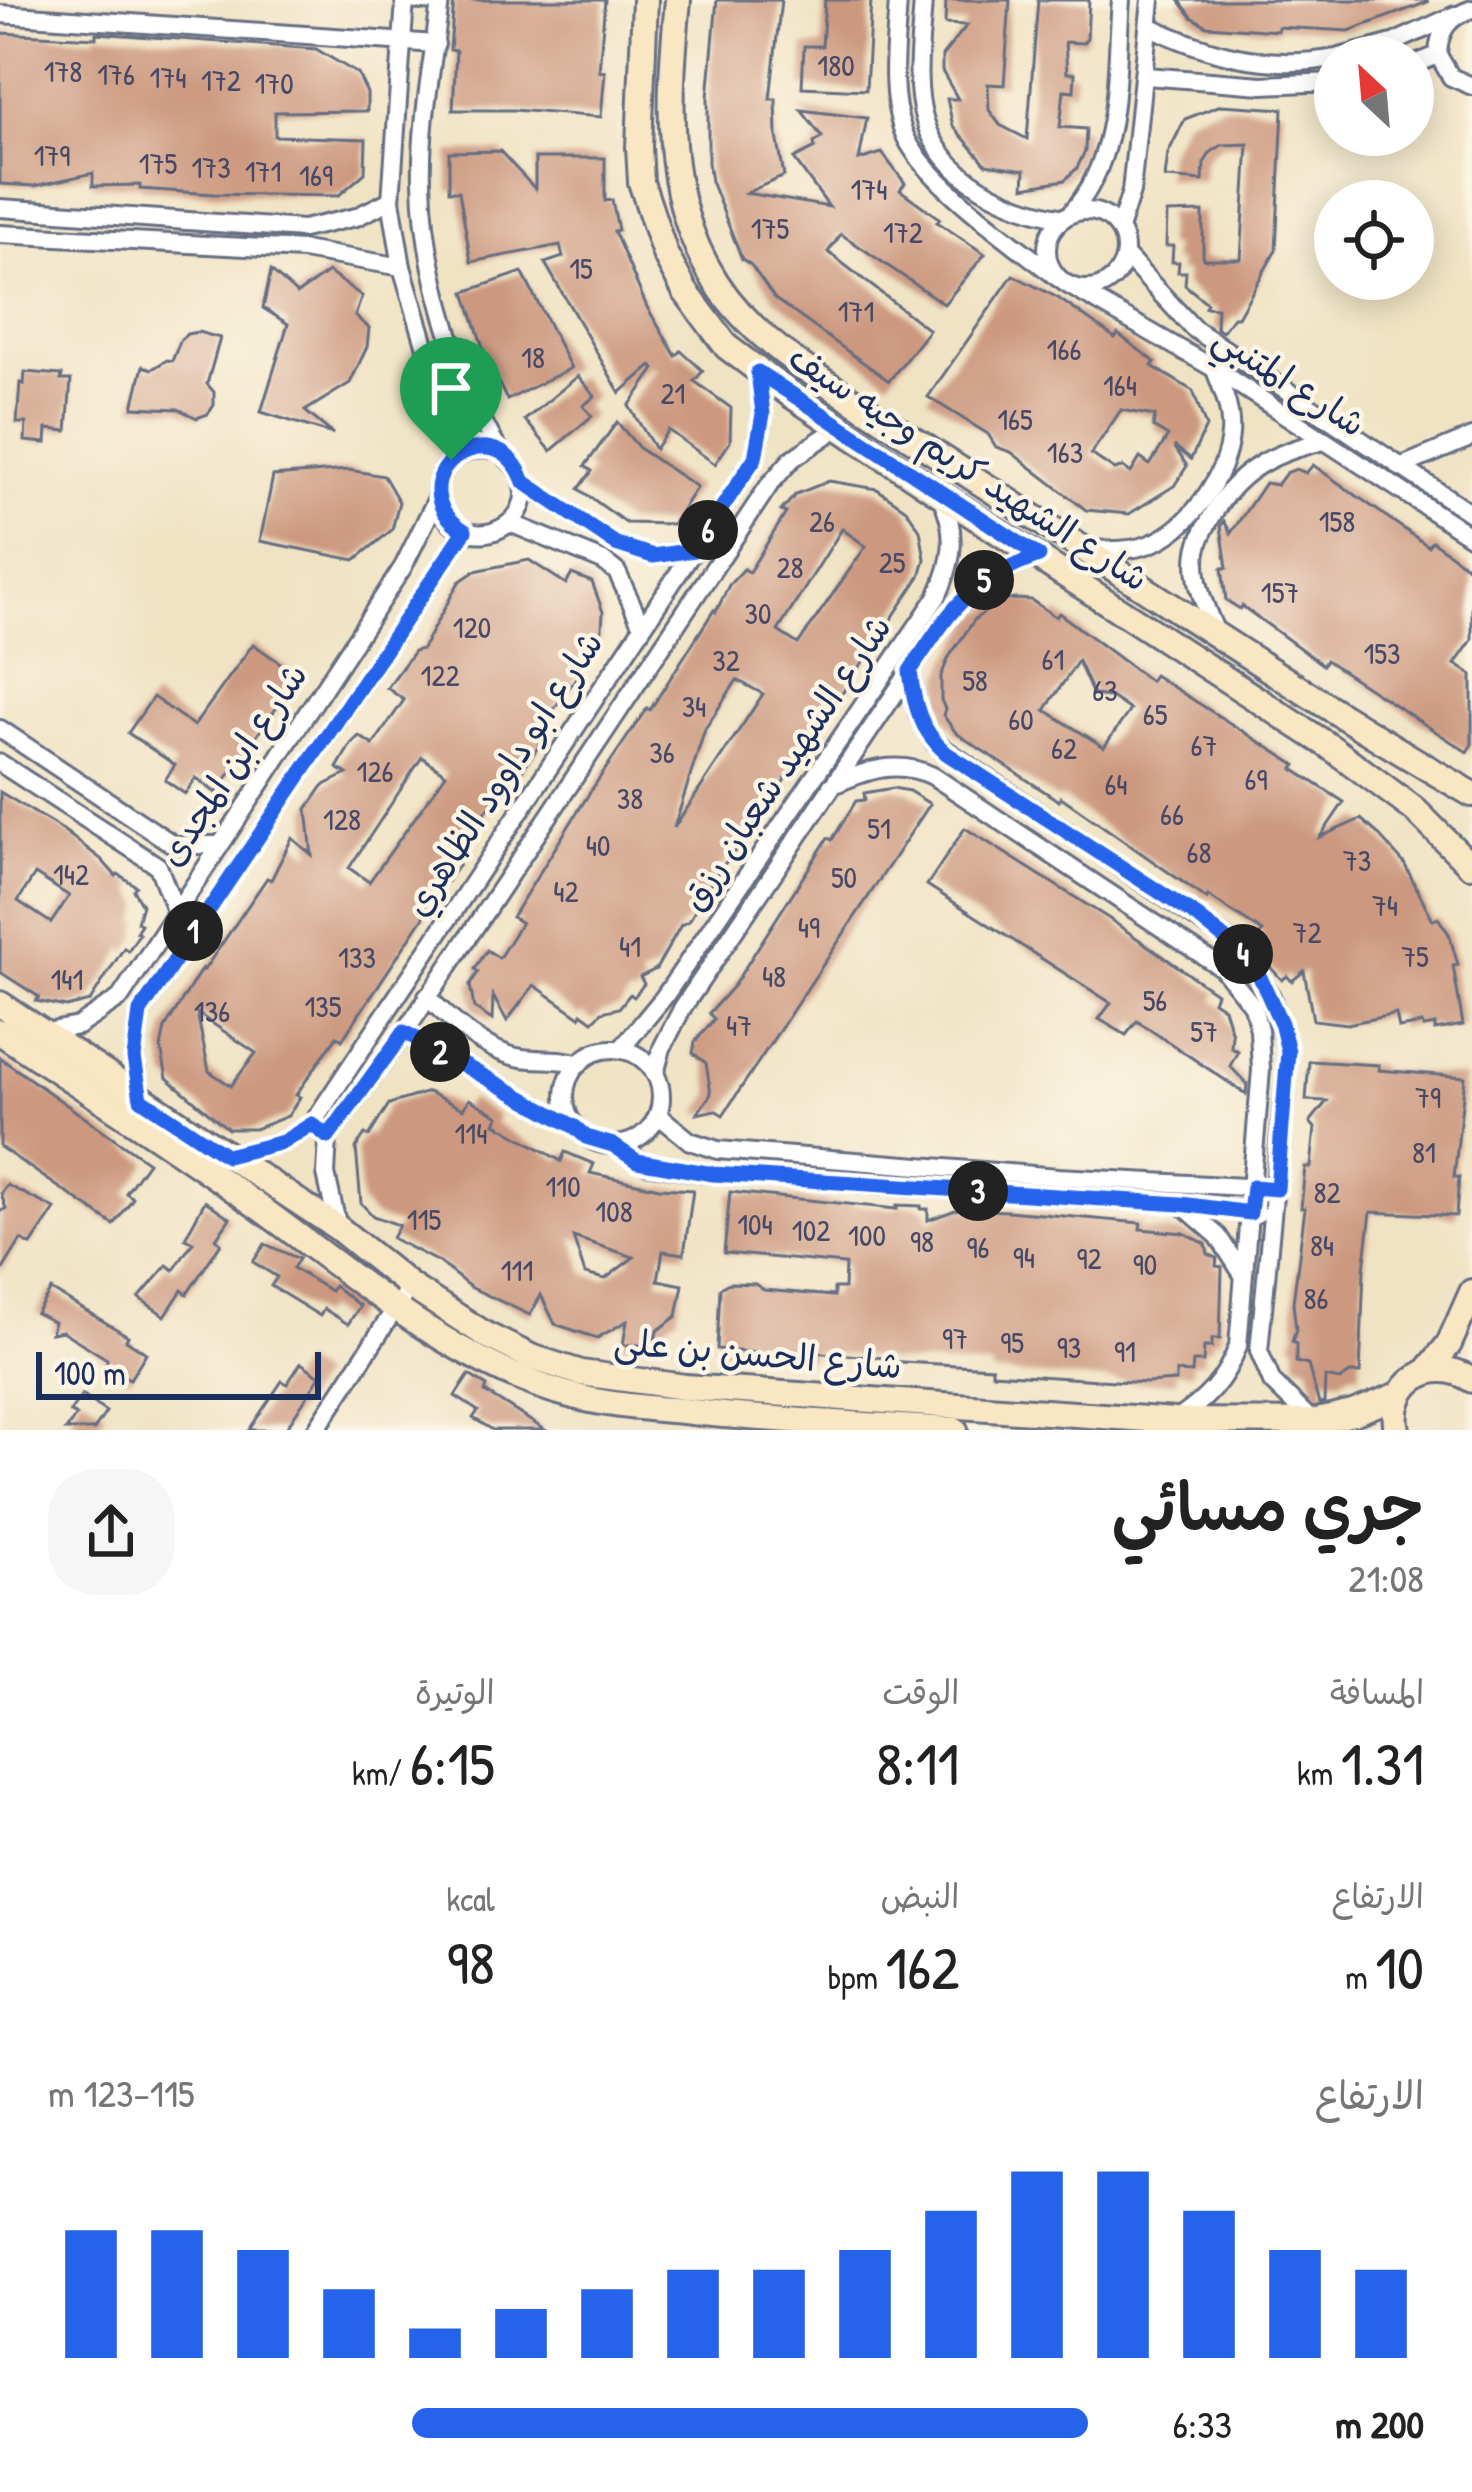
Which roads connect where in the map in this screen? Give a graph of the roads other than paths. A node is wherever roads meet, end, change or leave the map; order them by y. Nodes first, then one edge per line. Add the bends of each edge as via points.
1 (404, 0) edge
2 (644, 0) edge
3 (678, 0) edge
4 (898, 0) edge
5 (923, 0) edge
6 (1121, 0) edge
7 (1151, 0) edge
8 (440, 1) edge
9 (1468, 10) edge
10 (0, 14) edge
11 (1149, 26) junction
12 (1409, 36) edge
13 (401, 42) junction
14 (436, 44) junction
15 (1438, 55) junction
16 (1434, 57) edge
17 (1314, 60) edge
18 (1146, 76) junction
19 (1314, 83) edge
20 (1469, 88) edge
21 (391, 200) junction
22 (0, 208) edge
23 (1067, 216) junction
24 (303, 229) junction
25 (1119, 229) junction
26 (0, 235) edge
27 (303, 250) junction
28 (1125, 255) junction
29 (402, 267) junction
30 (1064, 282) junction
31 (1215, 369) junction
32 (758, 372) junction
33 (839, 427) junction
34 (1472, 437) edge
35 (1324, 440) junction
36 (501, 452) junction
37 (451, 460) junction
38 (1400, 467) junction
39 (524, 482) junction
40 (940, 494) junction
41 (438, 495) junction
42 (1472, 514) edge
43 (510, 523) junction
44 (465, 531) junction
45 (1472, 537) edge
46 (1084, 549) junction
47 (694, 550) junction
48 (1039, 556) junction
49 (641, 624) junction
50 (1217, 635) junction
51 (910, 671) junction
52 (864, 721) junction
53 (0, 729) edge
54 (0, 763) edge
55 (832, 786) junction
56 (1472, 794) edge
57 (174, 845) junction
58 (217, 845) junction
59 (158, 866) junction
60 (1472, 869) edge
61 (175, 910) junction
62 (427, 996) junction
63 (120, 998) junction
64 (0, 1004) edge
65 (140, 1012) junction
66 (0, 1032) edge
67 (46, 1032) junction
68 (404, 1032) junction
69 (621, 1049) junction
70 (579, 1064) junction
71 (655, 1073) junction
72 (141, 1099) junction
73 (658, 1115) junction
74 (312, 1124) junction
75 (575, 1127) junction
76 (328, 1137) junction
77 (613, 1145) junction
78 (227, 1156) junction
79 (1253, 1187) junction
80 (1277, 1189) junction
81 (1181, 1204) junction
82 (1250, 1213) junction
83 (1275, 1215) junction
84 (338, 1228) junction
85 (1244, 1276) junction
86 (1472, 1292) edge
87 (403, 1297) junction
88 (1428, 1370) junction
89 (1472, 1380) edge
90 (787, 1394) junction
91 (1399, 1395) junction
92 (1175, 1420) junction
93 (1313, 1422) junction
94 (787, 1426) edge
95 (316, 1430) edge
96 (955, 1430) edge
97 (1397, 1430) edge

1 - 8 street
1 - 13 street
2 - 32 street, شارع الشهيد كريم وجيه سيف via 639,147 653,225 706,322
3 - 46 street, شارع الشهيد كريم وجيه سيف via 676,182 701,256 735,308 812,373
4 - 30 street, شارع المتنبي via 894,83 910,146 939,180
5 - 23 street via 920,96 934,141 1009,205
6 - 23 street via 1106,149 1091,191
7 - 11 street
8 - 14 street
9 - 12 street
9 - 15 street via 1444,26
10 - 13 street
11 - 17 street via 1214,54
11 - 18 street
13 - 14 street
13 - 21 street
14 - 36 street via 422,182 434,270 459,362
15 - 16 street
15 - 20 street
18 - 19 street
18 - 25 street
21 - 24 street
21 - 29 street
22 - 24 street
23 - 25 street via 1088,211
23 - 30 street via 1048,239 1050,267
24 - 27 street
25 - 28 street
26 - 27 street
27 - 29 street
28 - 30 street via 1098,287
28 - 38 street, شارع المتنبي via 1192,328
29 - 37 street via 444,408
30 - 31 street, شارع المتنبي
31 - 35 street, شارع المتنبي
31 - 46 street via 1230,436 1224,461 1190,514 1154,543
32 - 33 street, شارع الشهيد كريم وجيه سيف
32 - 47 street, شارع ابو داوود الظاهري via 763,414 755,458
33 - 40 street, شارع الشهيد كريم وجيه سيف
33 - 62 street, شارع ابو داوود الظاهري via 770,484
34 - 38 street
35 - 45 street, شارع المتنبي
35 - 50 street via 1258,463 1208,523 1196,566
36 - 37 street via 475,448
36 - 39 street
37 - 41 street
38 - 42 street, شارع المتنبي
39 - 43 street
39 - 47 street via 616,544 653,556
40 - 48 street, شارع الشهيد كريم وجيه سيف
40 - 52 street, شارع الشهيد شعبان رزق via 954,534 948,574
41 - 44 street
41 - 58 street, شارع ابن المجدى via 404,568
43 - 44 street
43 - 49 street via 603,561 617,572
44 - 65 street, شارع ابن المجدى
46 - 50 street, شارع الشهيد كريم وجيه سيف
47 - 49 street, شارع ابو داوود الظاهري
48 - 51 street, شارع الشهيد شعبان رزق via 970,590
48 - 60 street, شارع الشهيد كريم وجيه سيف via 1360,769 1415,810
49 - 74 street, شارع ابو داوود الظاهري
50 - 56 street, شارع الشهيد كريم وجيه سيف
51 - 52 street, شارع الشهيد شعبان رزق
51 - 80 street via 918,714 934,742 1198,917 1259,975 1288,1051
52 - 55 street, شارع الشهيد شعبان رزق
52 - 69 street, شارع الشهيد شعبان رزق
53 - 57 street
54 - 59 street
55 - 71 street, شارع الشهيد شعبان رزق via 683,1007
55 - 79 street via 898,766 933,776 1222,968 1253,1006 1259,1030
57 - 58 street
57 - 59 street
58 - 61 street, شارع ابن المجدى
59 - 61 street
61 - 63 street, شارع ابن المجدى
62 - 68 street, شارع ابو داوود الظاهري
62 - 70 street via 507,1054
63 - 65 street
63 - 67 street, شارع ابن المجدى via 77,1026
64 - 67 street, شارع الحسن بن على
65 - 72 street via 134,1058
66 - 87 street, شارع الحسن بن على
67 - 72 street, شارع الحسن بن على
68 - 75 street
68 - 76 street, شارع ابو داوود الظاهري
69 - 70 street
69 - 71 street
70 - 75 street via 565,1094
71 - 73 street
72 - 78 street, شارع الحسن بن على
73 - 77 street via 640,1137
73 - 79 street via 690,1141 718,1150
74 - 76 street
74 - 78 street via 283,1142
75 - 77 street
76 - 84 street via 326,1174
77 - 81 street via 646,1164 713,1174
78 - 84 street, شارع الحسن بن على
79 - 80 street
79 - 82 street
80 - 83 street
81 - 82 street
81 - 85 street via 1218,1235
82 - 83 street
82 - 85 street
83 - 93 street via 1259,1351 1272,1382
84 - 87 street, شارع الحسن بن على
85 - 92 street via 1229,1370
86 - 88 street
87 - 90 street, شارع الحسن بن على via 580,1373
87 - 94 street, شارع الحسن بن على via 494,1366 565,1394
87 - 95 street
88 - 89 street
88 - 91 street
90 - 92 street, شارع الحسن بن على
90 - 94 street
91 - 93 street, شارع الحسن بن على
91 - 97 street
92 - 93 street, شارع الحسن بن على
94 - 96 street, شارع الحسن بن على

